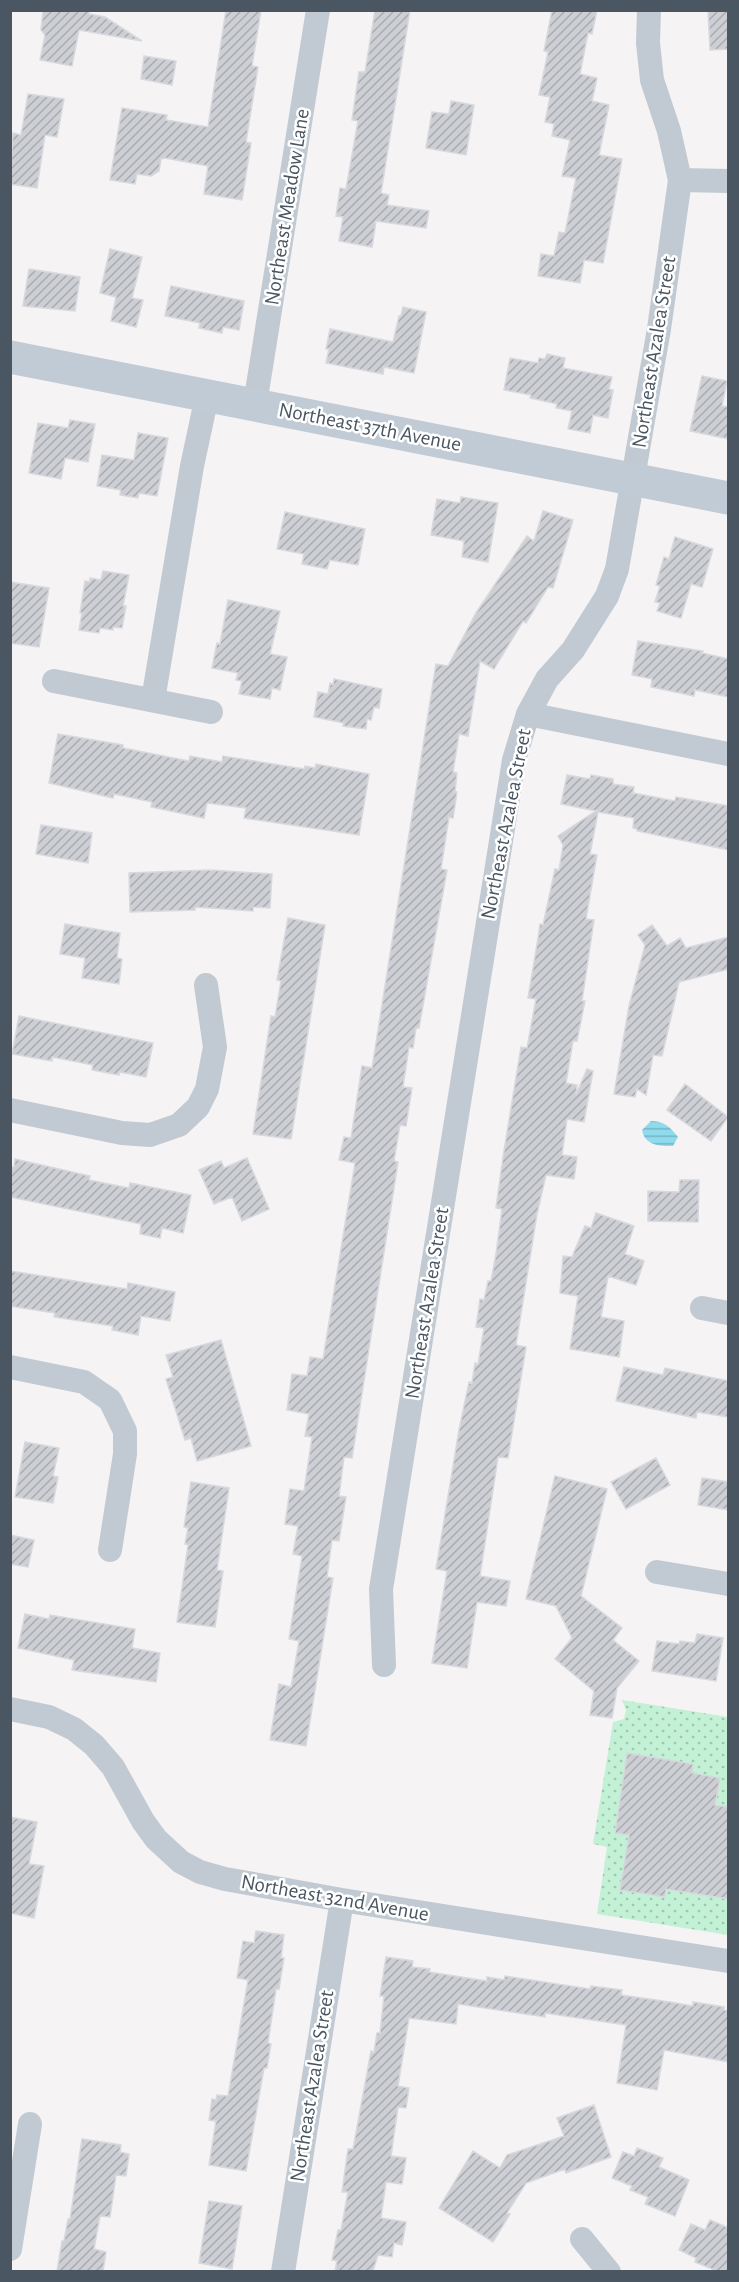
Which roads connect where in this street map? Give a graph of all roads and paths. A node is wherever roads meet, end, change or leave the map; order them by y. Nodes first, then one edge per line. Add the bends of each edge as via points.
1 (318, 10) edge
2 (649, 10) edge
3 (680, 180) junction
4 (729, 181) edge
5 (10, 357) edge
6 (207, 396) junction
7 (255, 404) junction
8 (634, 479) junction
9 (729, 498) edge
10 (54, 681) dead end
11 (153, 700) junction
12 (211, 712) dead end
13 (528, 714) junction
14 (729, 754) edge
15 (206, 985) dead end
16 (10, 1110) edge
17 (702, 1308) dead end
18 (729, 1312) edge
19 (10, 1367) edge
20 (110, 1550) dead end
21 (657, 1572) dead end
22 (729, 1584) edge
23 (384, 1665) dead end
24 (10, 1709) edge
25 (342, 1900) junction
26 (729, 1961) edge
27 (30, 2124) dead end
28 (582, 2239) dead end
29 (10, 2249) edge
30 (283, 2271) edge
31 (609, 2271) edge

1 - 7 street, Northeast Meadow Lane
2 - 3 street, Northeast Azalea Street via 652,80
3 - 4 street
3 - 8 street, Northeast Azalea Street
5 - 6 street, Northeast 37th Avenue
6 - 7 street, Northeast 37th Avenue
6 - 11 street via 195,446
7 - 8 street, Northeast 37th Avenue
8 - 9 street, Northeast 37th Avenue
8 - 13 street, Northeast Azalea Street via 617,569 607,596 573,650 547,679
10 - 11 street
11 - 12 street
13 - 14 street
13 - 23 street, Northeast Azalea Street via 514,760 381,1589
15 - 16 street via 214,1047 207,1089 198,1107 179,1125 150,1135 122,1133
17 - 18 street
19 - 20 street via 84,1382 110,1400 125,1431
21 - 22 street
24 - 25 street, Northeast 32nd Avenue via 49,1717 94,1744 113,1767 156,1839 181,1862 225,1879
25 - 26 street, Northeast 32nd Avenue
25 - 30 street, Northeast Azalea Street
27 - 29 street
28 - 31 street

